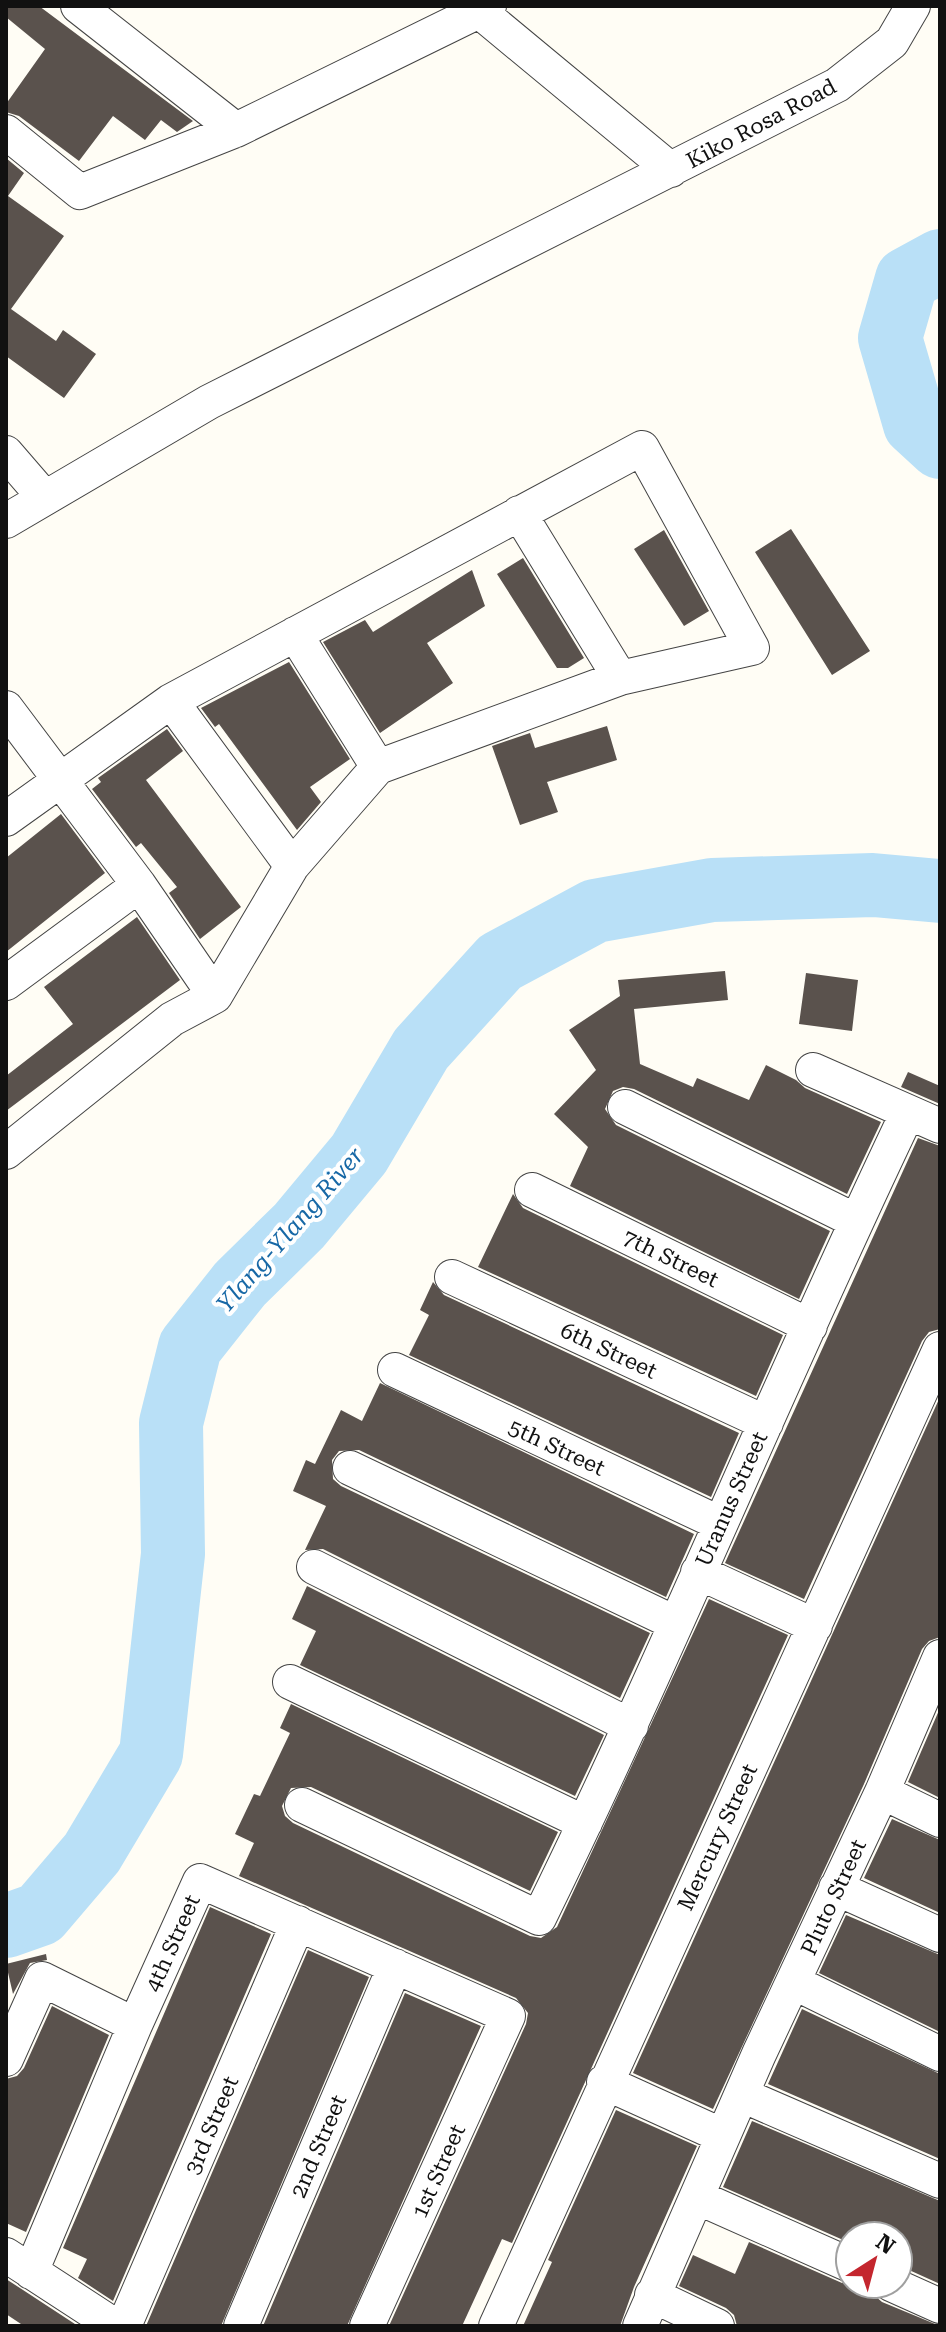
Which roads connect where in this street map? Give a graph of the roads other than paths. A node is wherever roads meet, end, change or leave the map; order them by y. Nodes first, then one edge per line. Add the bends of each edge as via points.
1 (78, 6) edge
2 (913, 6) edge
3 (480, 8) edge
4 (236, 130) junction
5 (6, 132) edge
6 (671, 170) junction
7 (6, 453) edge
8 (44, 497) junction
9 (519, 513) junction
10 (6, 521) edge
11 (295, 634) junction
12 (620, 678) junction
13 (171, 701) junction
14 (6, 708) edge
15 (378, 767) junction
16 (61, 779) junction
17 (6, 819) edge
18 (292, 866) junction
19 (139, 885) junction
20 (6, 983) edge
21 (215, 996) junction
22 (813, 1070) dead end
23 (625, 1107) dead end
24 (908, 1112) junction
25 (940, 1126) edge
26 (6, 1152) edge
27 (532, 1190) dead end
28 (856, 1221) junction
29 (452, 1277) dead end
30 (810, 1326) junction
31 (940, 1349) edge
32 (395, 1370) dead end
33 (766, 1423) junction
34 (350, 1468) dead end
35 (719, 1523) junction
36 (314, 1567) dead end
37 (698, 1572) junction
38 (675, 1623) junction
39 (815, 1626) junction
40 (940, 1657) edge
41 (290, 1682) dead end
42 (933, 1691) edge
43 (631, 1726) junction
44 (882, 1792) junction
45 (302, 1805) dead end
46 (940, 1820) edge
47 (585, 1823) junction
48 (836, 1888) junction
49 (298, 1923) junction
50 (940, 1935) edge
51 (395, 1966) junction
52 (793, 1982) junction
53 (508, 2016) joint
54 (135, 2025) junction
55 (940, 2054) edge
56 (6, 2059) edge
57 (604, 2082) junction
58 (742, 2095) junction
59 (723, 2136) junction
60 (940, 2181) edge
61 (697, 2197) junction
62 (834, 2258) edge
63 (19, 2264) edge
64 (914, 2294) edge
65 (652, 2295) junction
66 (940, 2306) edge
67 (115, 2326) edge
68 (124, 2326) edge
69 (241, 2326) edge
70 (367, 2326) edge
71 (496, 2326) edge
72 (640, 2326) edge
73 (717, 2326) edge

1 - 4 street
2 - 6 street, Kiko Rosa Road via 892,42 837,85
3 - 4 street
3 - 6 street
4 - 5 street via 80,192
6 - 8 street, Kiko Rosa Road via 209,402
7 - 8 street
8 - 10 street, Kiko Rosa Road
9 - 11 street
9 - 12 street
9 - 12 street via 642,448 752,648
11 - 13 street
11 - 15 street
12 - 15 street
13 - 16 street
13 - 18 street
14 - 16 street
15 - 18 street
16 - 17 street
16 - 19 street
18 - 21 street
19 - 20 street
19 - 21 street
21 - 26 street via 172,1019
22 - 24 street
23 - 28 street
24 - 25 street
24 - 28 street, Uranus Street
27 - 30 street, 7th Street
28 - 30 street, Uranus Street
29 - 33 street, 6th Street
30 - 33 street, Uranus Street
31 - 39 street, Mercury Street
32 - 35 street, 5th Street
33 - 35 street, Uranus Street
34 - 38 street
35 - 37 street, Uranus Street
36 - 43 street
37 - 38 street, Uranus Street
37 - 39 street
38 - 43 street, Uranus Street
39 - 57 street, Mercury Street
40 - 42 street, Pluto Street
41 - 47 street
42 - 44 street, Pluto Street
43 - 47 street, Uranus Street
44 - 46 street
44 - 48 street, Pluto Street
45 - 47 street, Uranus Street via 539,1918
48 - 50 street
48 - 52 street, Pluto Street
49 - 51 street, 4th Street
49 - 54 street, 4th Street via 200,1881
49 - 68 street, 3rd Street
51 - 53 street, 4th Street
51 - 69 street, 2nd Street
52 - 55 street
52 - 58 street, Pluto Street
53 - 70 street, 1st Street
54 - 56 street via 42,1979
54 - 63 street, 4th Street
57 - 59 street
57 - 71 street, Mercury Street
58 - 59 street, Pluto Street
58 - 60 street
59 - 61 street, Pluto Street
61 - 62 street
61 - 65 street, Pluto Street
63 - 67 street
64 - 66 street
65 - 72 street, Pluto Street
65 - 73 street

